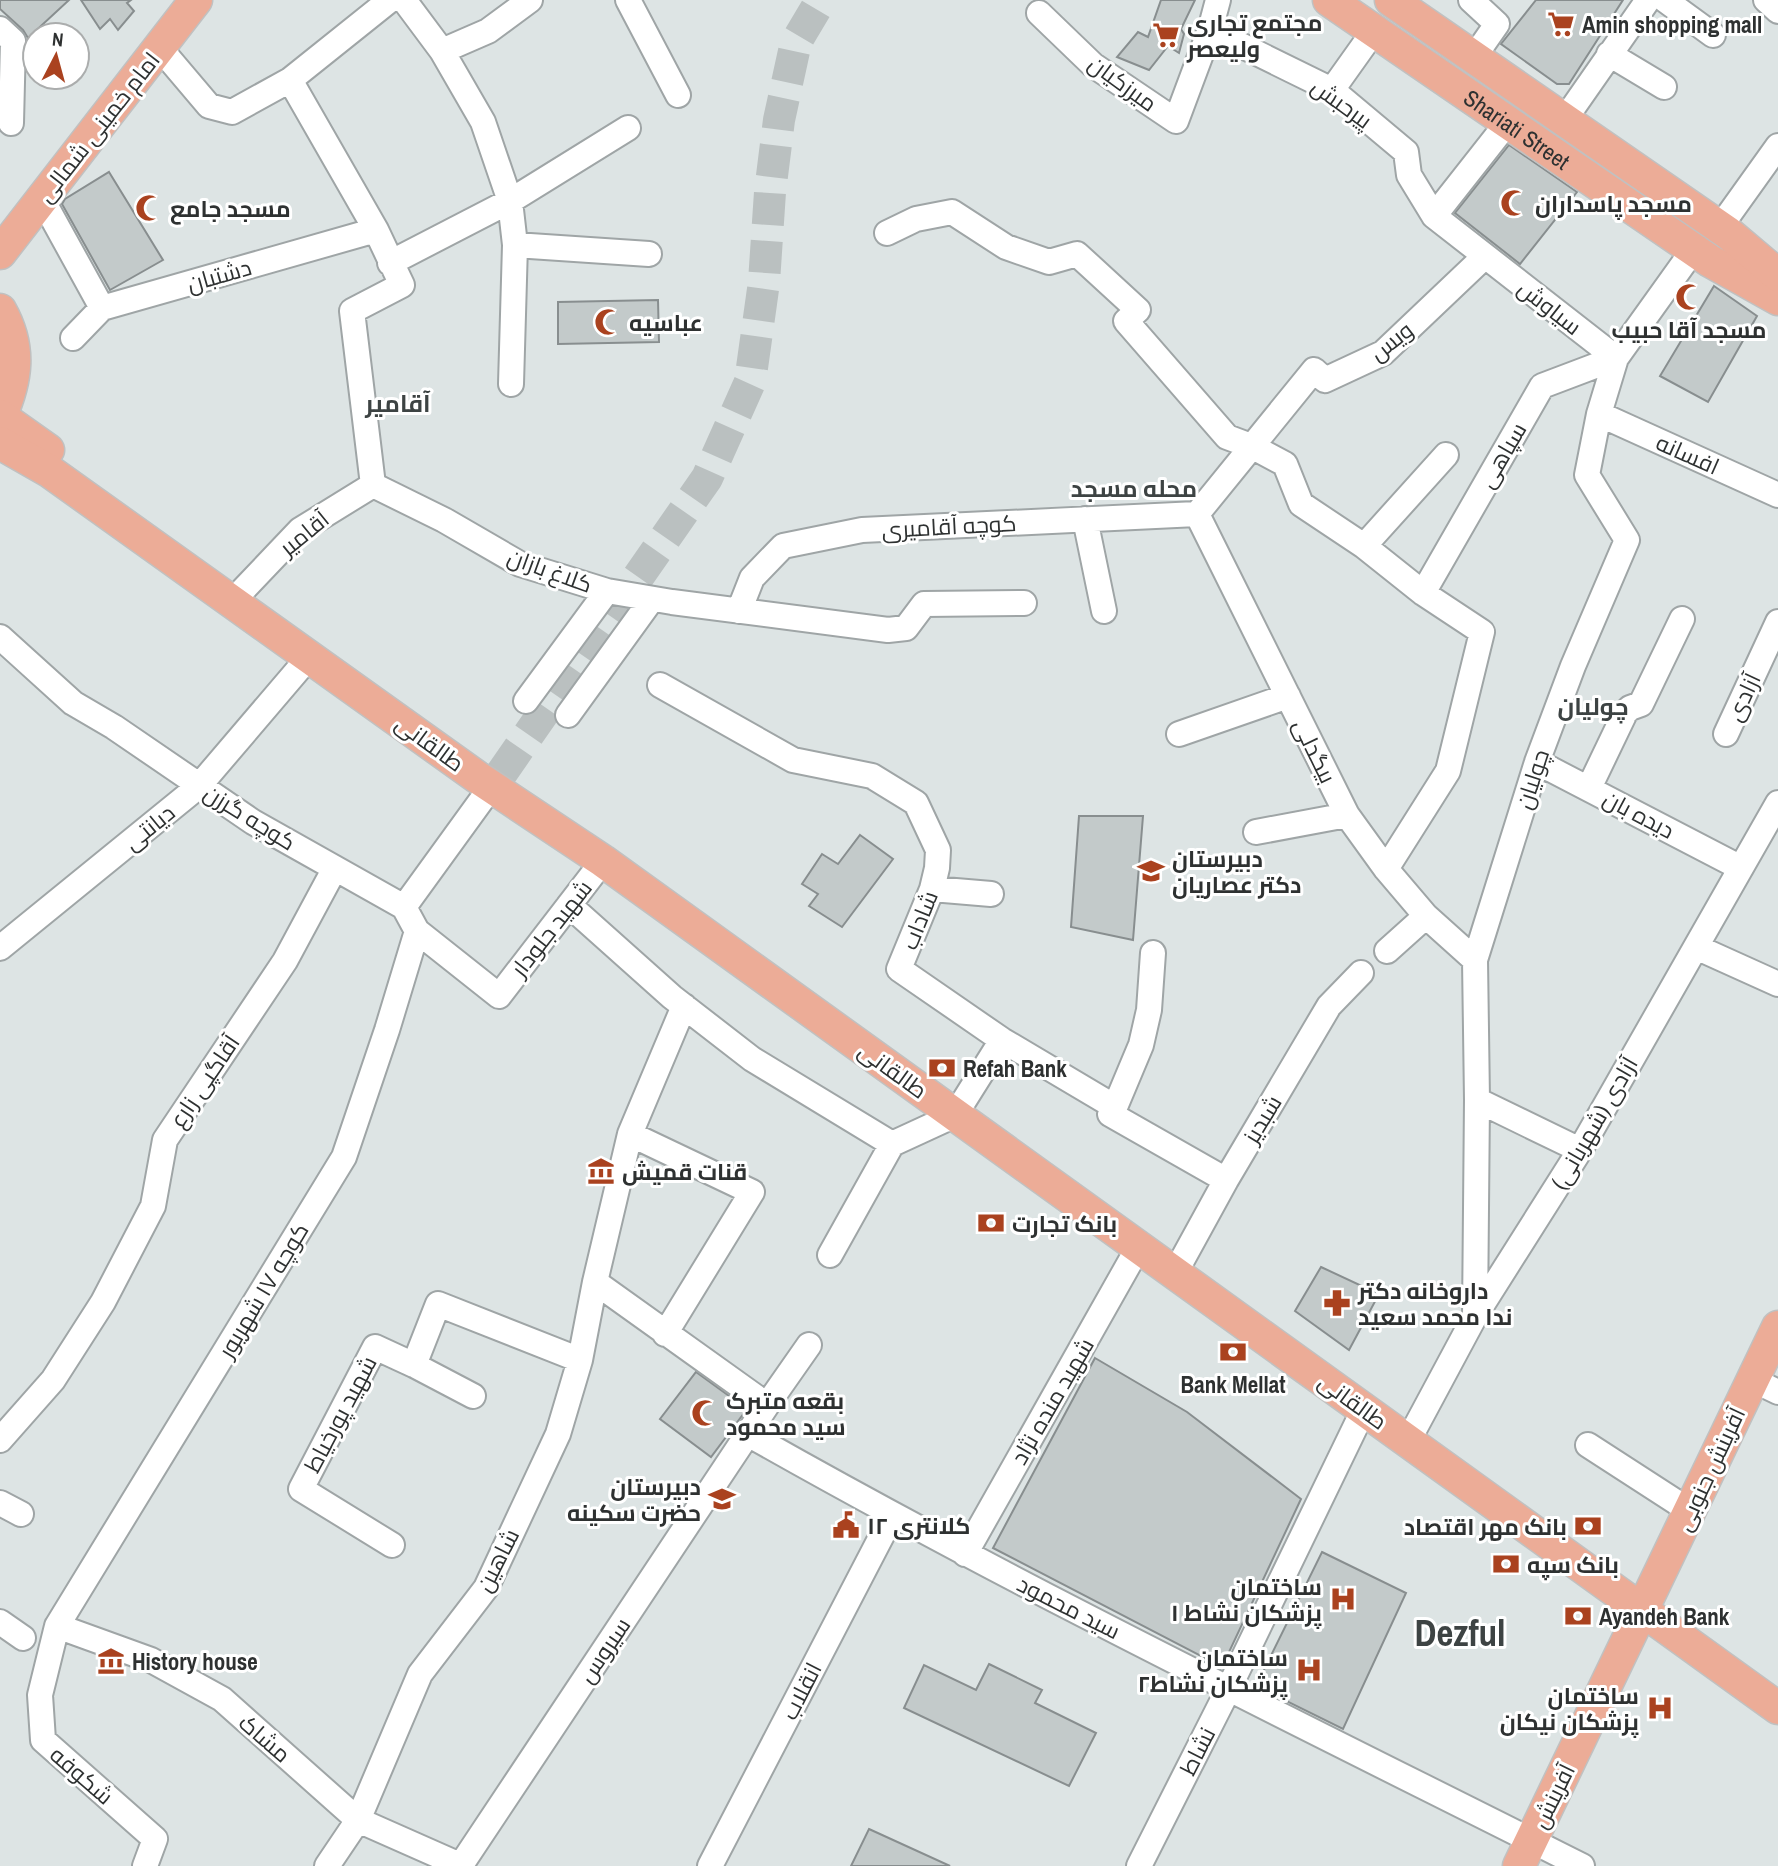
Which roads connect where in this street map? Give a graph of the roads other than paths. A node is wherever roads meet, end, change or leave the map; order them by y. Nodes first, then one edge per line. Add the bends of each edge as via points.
1 (196, 0) edge
2 (390, 0) edge
3 (404, 0) edge
4 (530, 0) edge
5 (628, 0) edge
6 (1218, 0) edge
7 (1329, 0) edge
8 (1391, 0) edge
9 (1471, 0) edge
10 (1766, 0) edge
11 (1647, 2) edge
12 (1778, 11) edge
13 (1039, 13) dead end
14 (0, 29) edge
15 (1210, 30) junction
16 (1374, 31) junction
17 (1713, 35) dead end
18 (159, 47) junction
19 (442, 51) junction
20 (1609, 54) junction
21 (1474, 57) junction
22 (290, 80) junction
23 (1664, 87) dead end
24 (1332, 90) junction
25 (678, 95) dead end
26 (1565, 119) junction
27 (1508, 122) junction
28 (11, 123) dead end
29 (628, 128) dead end
30 (1778, 146) edge
31 (42, 199) junction
32 (510, 201) junction
33 (1434, 216) junction
34 (376, 230) junction
35 (1724, 230) junction
36 (887, 233) dead end
37 (515, 245) junction
38 (0, 253) edge
39 (649, 254) dead end
40 (1702, 255) junction
41 (1484, 257) junction
42 (390, 262) junction
43 (1778, 264) edge
44 (1778, 275) edge
45 (1778, 299) edge
46 (102, 309) junction
47 (0, 310) edge
48 (1778, 312) edge
49 (73, 338) dead end
50 (1616, 358) junction
51 (511, 384) dead end
52 (1599, 414) junction
53 (0, 416) edge
54 (0, 443) edge
55 (1251, 446) junction
56 (1446, 455) dead end
57 (373, 485) junction
58 (1778, 495) edge
59 (1198, 514) junction
60 (1085, 519) junction
61 (1364, 546) junction
62 (243, 590) junction
63 (607, 591) junction
64 (1423, 593) junction
65 (652, 599) junction
66 (1024, 603) dead end
67 (739, 611) junction
68 (1104, 611) dead end
69 (1682, 619) dead end
70 (1778, 622) edge
71 (0, 637) edge
72 (309, 657) junction
73 (660, 685) dead end
74 (1288, 696) junction
75 (526, 701) dead end
76 (569, 715) dead end
77 (1179, 734) dead end
78 (1726, 734) dead end
79 (1537, 762) junction
80 (496, 780) junction
81 (199, 786) junction
82 (1589, 788) junction
83 (1778, 803) edge
84 (1347, 815) junction
85 (1256, 832) dead end
86 (603, 861) junction
87 (335, 868) junction
88 (1741, 868) junction
89 (1386, 869) junction
90 (932, 889) junction
91 (991, 894) dead end
92 (569, 905) junction
93 (404, 907) junction
94 (1426, 916) junction
95 (417, 931) junction
96 (1696, 947) junction
97 (0, 948) edge
98 (1387, 951) dead end
99 (1153, 953) dead end
100 (1475, 960) junction
101 (1361, 973) dead end
102 (1778, 984) edge
103 (684, 1006) junction
104 (1002, 1040) junction
105 (1477, 1100) junction
106 (1115, 1107) junction
107 (955, 1115) junction
108 (629, 1134) junction
109 (892, 1143) junction
110 (1580, 1150) junction
111 (1226, 1180) junction
112 (1138, 1248) junction
113 (830, 1255) dead end
114 (1175, 1273) junction
115 (595, 1282) junction
116 (1475, 1316) junction
117 (1778, 1327) edge
118 (665, 1334) junction
119 (808, 1345) dead end
120 (580, 1360) junction
121 (414, 1365) junction
122 (1765, 1386) edge
123 (473, 1396) dead end
124 (767, 1405) junction
125 (1364, 1409) junction
126 (748, 1434) junction
127 (0, 1440) edge
128 (1408, 1441) junction
129 (1588, 1445) dead end
130 (1690, 1511) junction
131 (892, 1516) junction
132 (392, 1545) dead end
133 (965, 1554) junction
134 (1642, 1612) junction
135 (0, 1622) edge
136 (57, 1626) junction
137 (23, 1638) dead end
138 (1228, 1690) junction
139 (1778, 1708) edge
140 (358, 1820) junction
141 (1525, 1853) edge
142 (145, 1866) edge
143 (327, 1866) edge
144 (462, 1866) edge
145 (710, 1866) edge
146 (1139, 1866) edge
147 (1582, 1866) edge

1 - 18 main road, امام خمینی شمالی
2 - 22 street
3 - 19 street
4 - 19 street via 488,31
5 - 25 street
6 - 15 street, میرزکیان
7 - 16 main road, Shariati Street
8 - 21 main road, Shariati Street
9 - 21 street via 1497,24
10 - 12 street
11 - 17 street
11 - 20 street
13 - 15 street, میرزکیان via 1093,65 1176,121
14 - 28 street via 13,41
15 - 24 street, پیرحبش
16 - 24 street
16 - 27 main road, Shariati Street
18 - 22 street via 209,106 232,112
18 - 31 main road, امام خمینی شمالی
19 - 32 street via 483,122
20 - 23 street
20 - 26 street
21 - 26 main road, Shariati Street
22 - 34 street
24 - 33 street, پیرحبش via 1406,152 1409,175
26 - 35 main road, Shariati Street
27 - 33 street
27 - 40 main road, Shariati Street
29 - 32 street
30 - 35 street
31 - 38 main road, امام خمینی شمالی
31 - 46 street
32 - 37 street
32 - 42 street
33 - 41 street
34 - 42 street
34 - 46 street, دشتبان
35 - 43 main road
35 - 44 main road, Shariati Street
36 - 55 street via 916,219 952,212 1006,247 1049,262 1077,254 1138,310 1126,321 1227,437
37 - 39 street
37 - 51 street
40 - 45 main road, Shariati Street
40 - 48 main road
40 - 50 street, چولیان
41 - 50 street, سیاوش
41 - 55 street, ویس via 1383,353 1325,380 1314,370
42 - 57 street via 402,285 352,312
46 - 49 street, دشتبان
47 - 53 main road via 15,349 13,384
50 - 52 street, چولیان
50 - 64 street, سپاهی via 1542,386
52 - 58 street, افسانه
52 - 79 street, چولیان via 1587,475 1627,540
53 - 62 main road, طالقانی
54 - 72 main road, طالقانی via 49,471
55 - 59 street
55 - 61 street via 1285,464 1301,505
56 - 61 street
57 - 62 street, آقامیر via 299,530
57 - 63 street, کلاغ بازان via 520,564
59 - 60 street, کوچه آقامیری
59 - 74 street, بیگدلی
60 - 67 street, کوچه آقامیری via 862,530 783,546 752,578
60 - 68 street
61 - 64 street
62 - 80 main road, طالقانی
63 - 65 street
63 - 75 street, کلاغ بازان
64 - 89 street via 1482,632 1448,771
65 - 67 street
65 - 76 street
66 - 67 street via 924,604 906,628 888,630
69 - 82 street via 1641,704 1625,713
70 - 78 street, آزادی
71 - 81 street, کوچه گرزن via 73,703
72 - 80 main road, طالقانی
72 - 81 street, دیانتی
73 - 90 street, شاداب via 793,760 872,776 916,803 938,850
74 - 77 street
74 - 84 street, بیگدلی
79 - 82 street, دیده بان
79 - 100 street, چولیان
80 - 86 main road, طالقانی
80 - 93 street
81 - 87 street, کوچه گرزن
81 - 97 street, دیانتی
82 - 88 street, دیده بان
83 - 88 street, آزادی (شهربانی)
84 - 85 street
84 - 89 street, بیگدلی
86 - 92 street, شهید جلودار
86 - 107 main road, طالقانی
87 - 93 street, کوچه گرزن
87 - 127 street, آقاگپی زارع via 285,961 165,1140 153,1206 103,1302 52,1380
88 - 96 street, آزادی (شهربانی)
89 - 94 street, بیگدلی
90 - 91 street
90 - 104 street, شاداب via 899,969
92 - 95 street, شهید جلودار via 499,996
92 - 103 street
93 - 95 street
94 - 98 street
94 - 100 street, بیگدلی
95 - 136 street, کوچه ۱۷ شهریور via 344,1157
96 - 102 street
96 - 110 street, آزادی (شهربانی)
99 - 106 street via 1141,1045
100 - 105 street, چولیان
101 - 111 street, شبدیز via 1329,1006
103 - 108 street, شاهین
103 - 109 street via 752,1059
104 - 106 street, شاداب
104 - 107 street
105 - 110 street
105 - 116 street, چولیان
106 - 111 street, شاداب via 1110,1114
107 - 109 street
107 - 112 main road, طالقانی
108 - 115 street, شاهین
108 - 118 street via 752,1192
109 - 113 street
110 - 116 street, آزادی (شهربانی)
111 - 114 street, شبدیز
112 - 114 main road, طالقانی
112 - 133 street, شهید منده نژاد
114 - 125 main road, طالقانی
115 - 118 street
115 - 120 street, شاهین
116 - 128 street, آزادی (شهربانی)
117 - 122 main road, آفرینش جنوبی
118 - 124 street
119 - 124 street, سیروس
120 - 121 street, شهید پورخیاط via 438,1304
120 - 140 street, شاهین via 558,1434 486,1588 420,1674
121 - 123 street
121 - 132 street, شهید پورخیاط via 375,1347 301,1489
122 - 130 main road, آفرینش جنوبی
124 - 126 street, سیروس
125 - 128 main road, طالقانی
125 - 138 street, نشاط
126 - 131 street, سید محمود
126 - 144 street, سیروس
128 - 134 main road, طالقانی
129 - 130 street
130 - 134 main road, آفرینش جنوبی
131 - 133 street, سید محمود
131 - 145 street, انقلاب
133 - 138 street, سید محمود
134 - 139 main road, طالقانی
134 - 141 main road, آفرینش
135 - 137 street
136 - 140 street, مشاک via 151,1660 222,1699
136 - 142 street, شکوفه via 40,1695 43,1741 155,1839
138 - 141 street, سید محمود
138 - 146 street, نشاط
140 - 143 street, شاهین
140 - 144 street, مشاک
141 - 147 street, سید محمود

